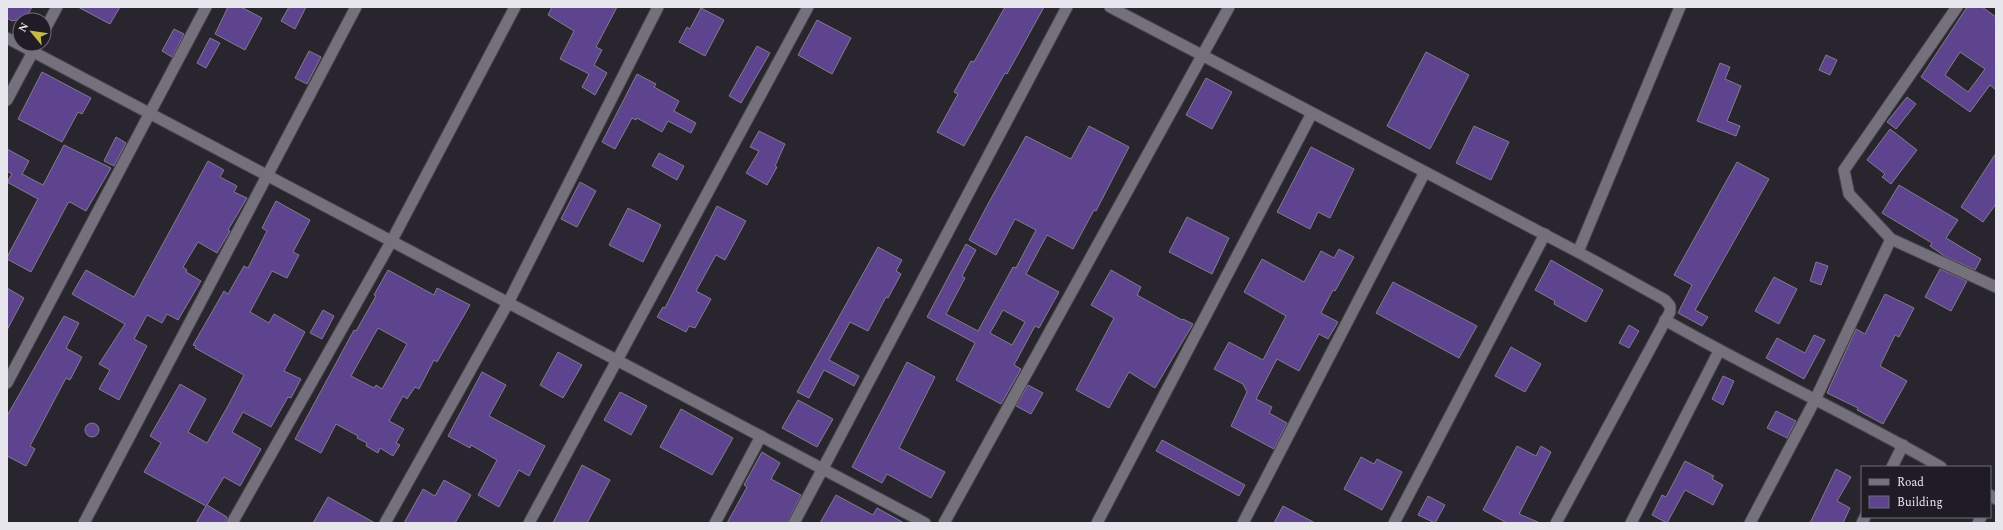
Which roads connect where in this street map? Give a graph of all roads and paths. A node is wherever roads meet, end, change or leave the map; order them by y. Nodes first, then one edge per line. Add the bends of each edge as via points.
1 (57, 7) edge
2 (206, 7) edge
3 (356, 7) edge
4 (515, 7) edge
5 (658, 7) edge
6 (808, 7) edge
7 (1067, 7) edge
8 (1110, 7) edge
9 (1229, 7) edge
10 (1680, 7) edge
11 (1958, 7) edge
12 (52, 16) edge
13 (33, 52) edge
14 (42, 52) edge
15 (1202, 55) junction
16 (7, 100) edge
17 (1312, 113) junction
18 (150, 115) junction
19 (1425, 172) junction
20 (267, 176) junction
21 (1545, 234) junction
22 (1891, 239) junction
23 (391, 242) junction
24 (1578, 252) junction
25 (1996, 287) edge
26 (508, 303) junction
27 (1665, 320) junction
28 (1719, 351) junction
29 (616, 360) junction
30 (7, 383) edge
31 (1815, 400) junction
32 (761, 436) junction
33 (1903, 445) junction
34 (1892, 466) edge
35 (1939, 466) edge
36 (822, 469) junction
37 (84, 523) edge
38 (232, 523) edge
39 (385, 523) edge
40 (529, 523) edge
41 (715, 523) edge
42 (794, 523) edge
43 (925, 523) edge
44 (944, 523) edge
45 (1097, 523) edge
46 (1243, 523) edge
47 (1394, 523) edge
48 (1556, 523) edge
49 (1630, 523) edge
50 (1750, 523) edge

1 - 12 street
2 - 18 street
3 - 20 street
4 - 23 street
5 - 26 street
6 - 29 street
7 - 36 street
8 - 15 street
9 - 15 street
10 - 24 street
11 - 22 street via 1844,170 1849,194
13 - 16 street
14 - 18 street
15 - 17 street
15 - 44 street
17 - 19 street
17 - 45 street
18 - 20 street
18 - 30 street
19 - 21 street
19 - 46 street
20 - 23 street
20 - 37 street
21 - 24 street
21 - 47 street
22 - 25 street
22 - 31 street
23 - 26 street
23 - 38 street
24 - 27 street via 1665,300 1670,306 1670,312
26 - 29 street
26 - 39 street
27 - 28 street
27 - 48 street
28 - 31 street
28 - 49 street
29 - 32 street
29 - 40 street
31 - 33 street
31 - 50 street
32 - 36 street
32 - 41 street
33 - 34 street
33 - 35 street
36 - 42 street
36 - 43 street

